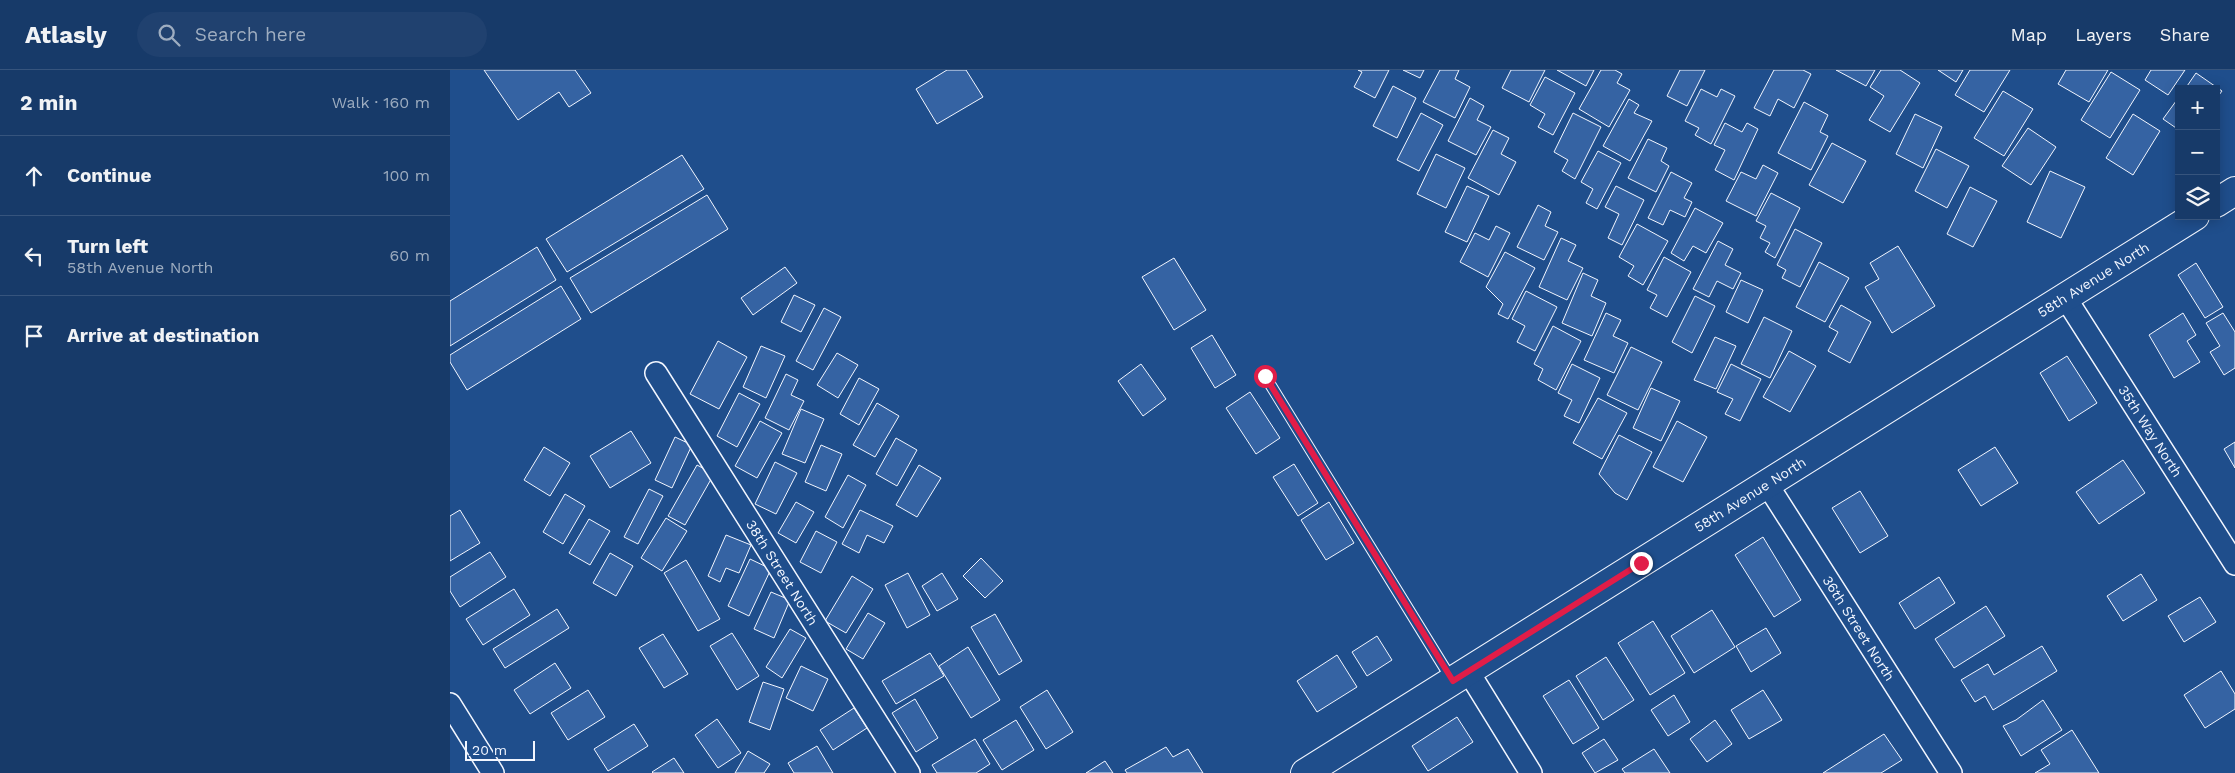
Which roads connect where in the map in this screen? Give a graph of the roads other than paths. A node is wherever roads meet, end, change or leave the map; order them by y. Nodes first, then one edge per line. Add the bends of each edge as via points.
1 (2235, 191) edge
2 (2220, 200) edge
3 (2189, 220) edge
4 (2065, 298) junction
5 (656, 373) dead end
6 (1265, 376) dead end
7 (1767, 484) junction
8 (2235, 564) edge
9 (1460, 676) junction
10 (450, 704) edge
11 (493, 773) edge
12 (910, 773) edge
13 (1305, 773) edge
14 (1531, 773) edge
15 (1951, 773) edge

1 - 2 street
3 - 4 street, 58th Avenue North
4 - 7 street, 58th Avenue North
4 - 8 street, 35th Way North
5 - 12 street, 38th Street North
6 - 9 lane
7 - 9 street, 58th Avenue North
7 - 15 street, 36th Street North
9 - 13 street, 58th Avenue North
9 - 14 street
10 - 11 street

